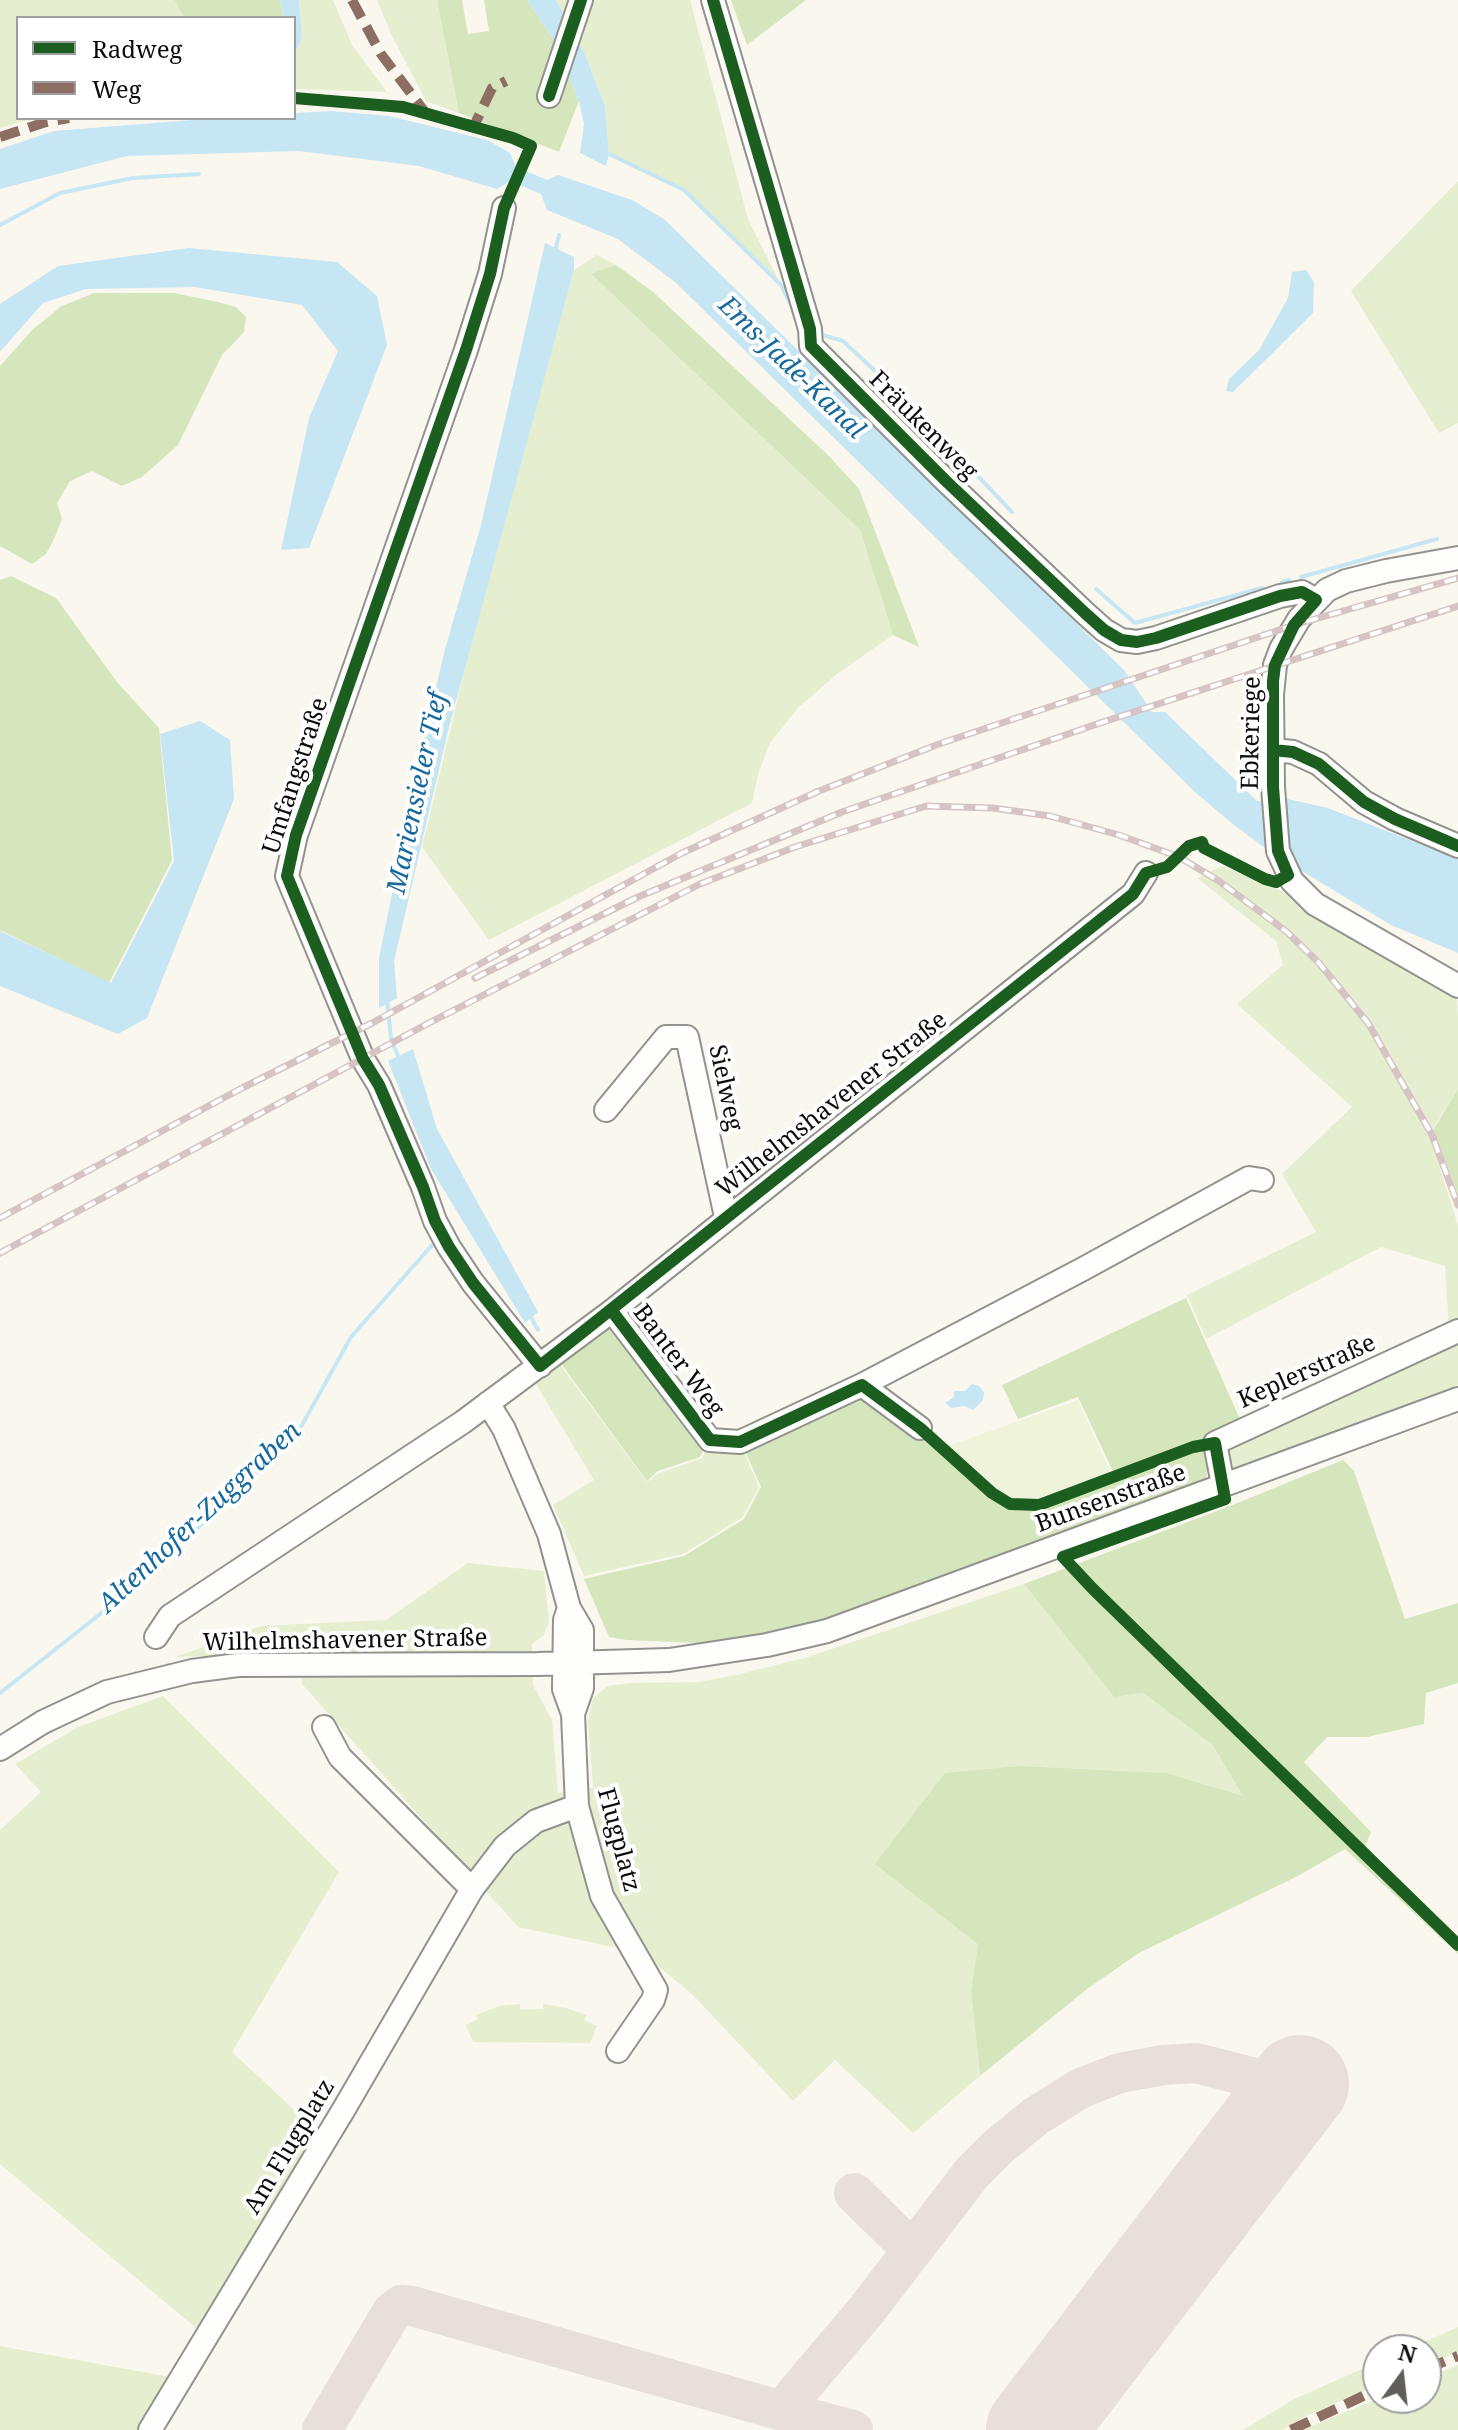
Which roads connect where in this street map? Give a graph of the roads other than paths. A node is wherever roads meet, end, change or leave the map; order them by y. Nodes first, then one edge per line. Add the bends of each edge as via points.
1 (713, 0) edge
2 (579, 8) edge
3 (552, 86) dead end
4 (504, 208) dead end
5 (1458, 558) edge
6 (1316, 600) junction
7 (1273, 750) junction
8 (1458, 846) edge
9 (1146, 873) dead end
10 (1458, 986) edge
11 (606, 1110) dead end
12 (1262, 1180) dead end
13 (726, 1217) junction
14 (612, 1311) junction
15 (1458, 1331) edge
16 (540, 1366) junction
17 (862, 1385) junction
18 (1458, 1399) edge
19 (488, 1403) junction
20 (920, 1428) dead end
21 (1223, 1485) junction
22 (827, 1631) joint
23 (156, 1637) dead end
24 (574, 1663) junction
25 (324, 1727) dead end
26 (0, 1749) edge
27 (577, 1806) junction
28 (472, 1889) junction
29 (618, 2051) dead end
30 (150, 2430) edge

1 - 6 street, Fräukenweg via 811,346 945,480 1095,622 1121,640 1156,638 1280,596 1302,592
2 - 3 street
4 - 16 street, Umfangstraße via 466,350 296,835 287,876 435,1221 473,1283
5 - 6 street, Ebkeriege via 1346,581
6 - 7 street, Ebkeriege via 1294,625 1275,665
7 - 8 street via 1319,764 1364,802
7 - 10 street, Ebkeriege via 1278,851 1297,888 1315,904
9 - 13 street, Wilhelmshavener Straße via 1133,894
11 - 13 street, Sielweg via 666,1037 690,1031
12 - 17 street, Banter Weg via 1249,1178
13 - 14 street, Wilhelmshavener Straße
14 - 16 street, Wilhelmshavener Straße
14 - 17 street, Banter Weg via 710,1440 740,1442
15 - 21 street, Keplerstraße via 1215,1443
16 - 19 street, Wilhelmshavener Straße
17 - 20 street
18 - 21 street, Bunsenstraße
19 - 23 street, Wilhelmshavener Straße via 170,1616
19 - 24 street via 549,1534 569,1608 582,1630
21 - 22 street, Bunsenstraße
22 - 24 street, Wilhelmshavener Straße via 708,1656
24 - 26 street, Wilhelmshavener Straße via 238,1665 192,1671 107,1692
24 - 27 street, Flugplatz via 580,1698 573,1714
25 - 28 street via 340,1757
27 - 28 street, Am Flugplatz via 536,1821 505,1846
27 - 29 street, Flugplatz via 602,1896 656,1990
28 - 30 street, Am Flugplatz

